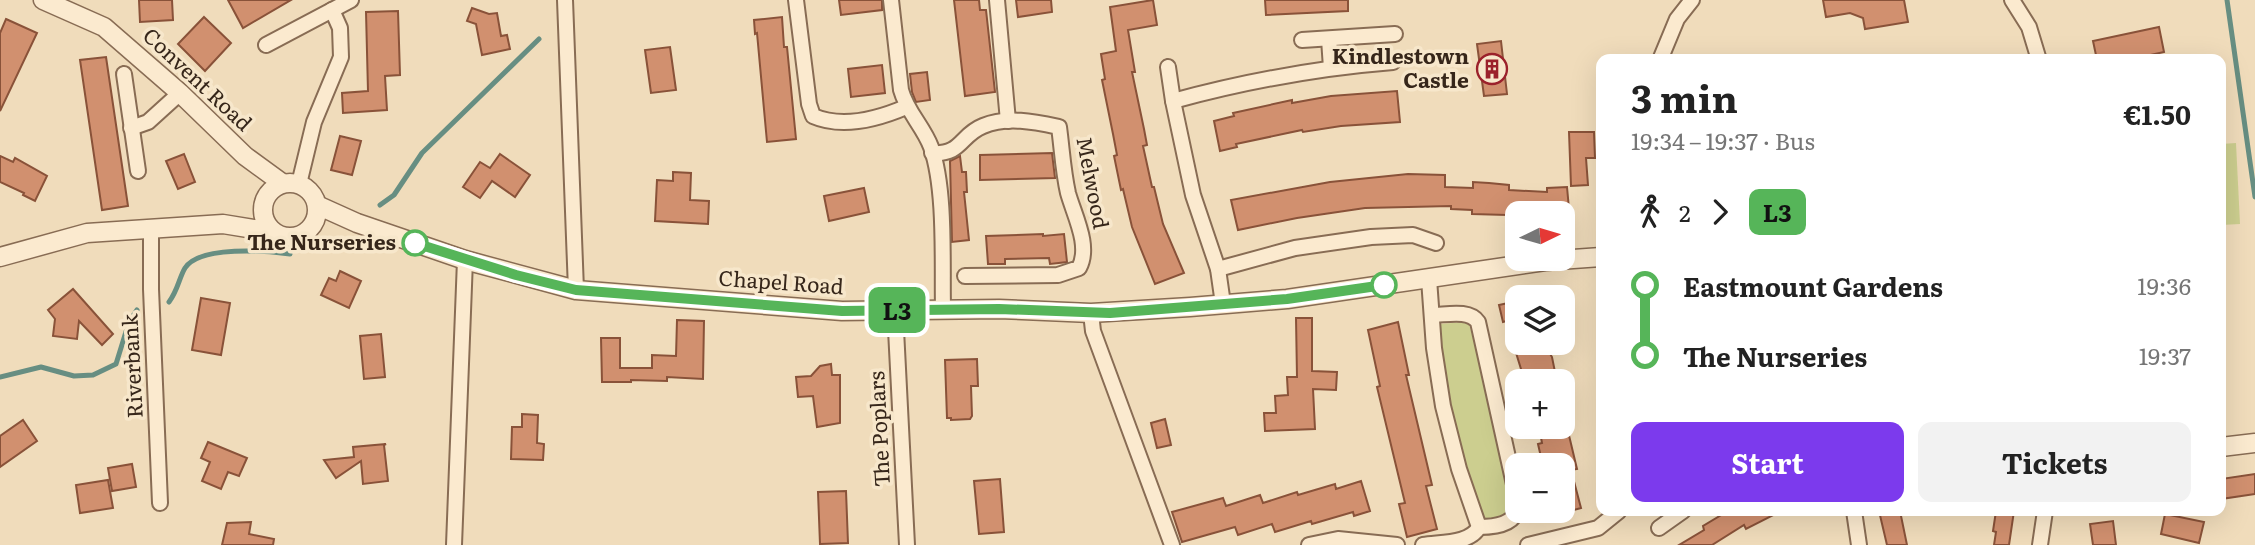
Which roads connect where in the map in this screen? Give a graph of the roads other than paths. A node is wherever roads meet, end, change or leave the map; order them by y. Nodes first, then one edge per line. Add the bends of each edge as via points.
1 (43, 0) edge
2 (351, 0) edge
3 (565, 0) edge
4 (796, 0) edge
5 (891, 0) edge
6 (997, 0) edge
7 (1692, 0) edge
8 (2012, 0) edge
9 (332, 10) junction
10 (1395, 34) dead end
11 (1329, 39) junction
12 (1302, 40) dead end
13 (266, 45) dead end
14 (1662, 54) edge
15 (2037, 54) edge
16 (1393, 62) dead end
17 (1168, 67) dead end
18 (1331, 68) junction
19 (124, 74) dead end
20 (180, 93) junction
21 (1173, 101) junction
22 (906, 107) junction
23 (1008, 121) junction
24 (131, 128) junction
25 (932, 153) junction
26 (245, 156) junction
27 (138, 171) dead end
28 (291, 184) junction
29 (264, 202) junction
30 (317, 205) junction
31 (357, 223) junction
32 (223, 224) junction
33 (312, 226) junction
34 (151, 228) junction
35 (273, 232) junction
36 (1436, 243) dead end
37 (0, 257) edge
38 (1596, 257) edge
39 (465, 260) junction
40 (1218, 269) junction
41 (965, 276) dead end
42 (1429, 279) junction
43 (576, 290) junction
44 (1223, 304) junction
45 (943, 309) junction
46 (895, 310) junction
47 (1091, 313) junction
48 (1432, 315) junction
49 (2255, 443) edge
50 (2226, 446) edge
51 (1507, 453) edge
52 (160, 503) dead end
53 (1613, 516) edge
54 (1676, 516) edge
55 (1855, 516) edge
56 (2044, 516) edge
57 (1507, 523) edge
58 (1479, 527) junction
59 (1659, 528) dead end
60 (454, 545) edge
61 (907, 545) edge
62 (1172, 545) edge
63 (1309, 545) edge
64 (1397, 545) edge
65 (1423, 545) edge
66 (1528, 545) edge
67 (1859, 545) edge
68 (2040, 545) edge

1 - 20 street, Convent Road via 104,27
2 - 9 street
3 - 43 street
4 - 22 street via 813,116 850,122 886,116
5 - 22 street
6 - 23 street
7 - 14 street via 1677,19
8 - 15 street via 2029,27
9 - 13 street
9 - 28 street via 340,28 341,57
10 - 11 street
11 - 12 street
11 - 18 street
16 - 18 street
17 - 21 street
18 - 21 street
19 - 24 street
20 - 24 street via 148,122
20 - 26 street, Convent Road
21 - 40 street via 1193,195
22 - 25 street
23 - 25 street, Melwood via 982,126 946,154
23 - 41 street, Melwood via 1059,127 1083,261 1079,268 1058,275
24 - 27 street
25 - 45 street via 941,217
26 - 28 street, Convent Road
26 - 29 street, Convent Road
28 - 29 street via 275,187
28 - 30 street via 311,192
29 - 32 street
29 - 35 street via 264,220
30 - 31 street, Chapel Road
30 - 33 street
31 - 33 street, Chapel Road
31 - 39 street, Chapel Road
32 - 34 street
32 - 35 street
33 - 35 street via 290,238
34 - 37 street via 87,233
34 - 52 street, Riverbank
36 - 40 street via 1413,235 1371,237 1295,248
38 - 42 street, Chapel Road
39 - 43 street, Chapel Road
39 - 60 street
40 - 44 street
42 - 44 street, Chapel Road
42 - 48 street
43 - 46 street, Chapel Road via 842,311
44 - 47 street, Chapel Road
45 - 46 street, Chapel Road
45 - 47 street, Chapel Road
46 - 61 street, The Poplars
47 - 62 street via 1093,331
48 - 51 street via 1468,314 1478,322
48 - 58 street via 1443,406
49 - 50 street
53 - 66 street via 1598,528
54 - 59 street
55 - 67 street
56 - 68 street
57 - 58 street
58 - 65 street via 1468,538
63 - 64 street via 1338,539

